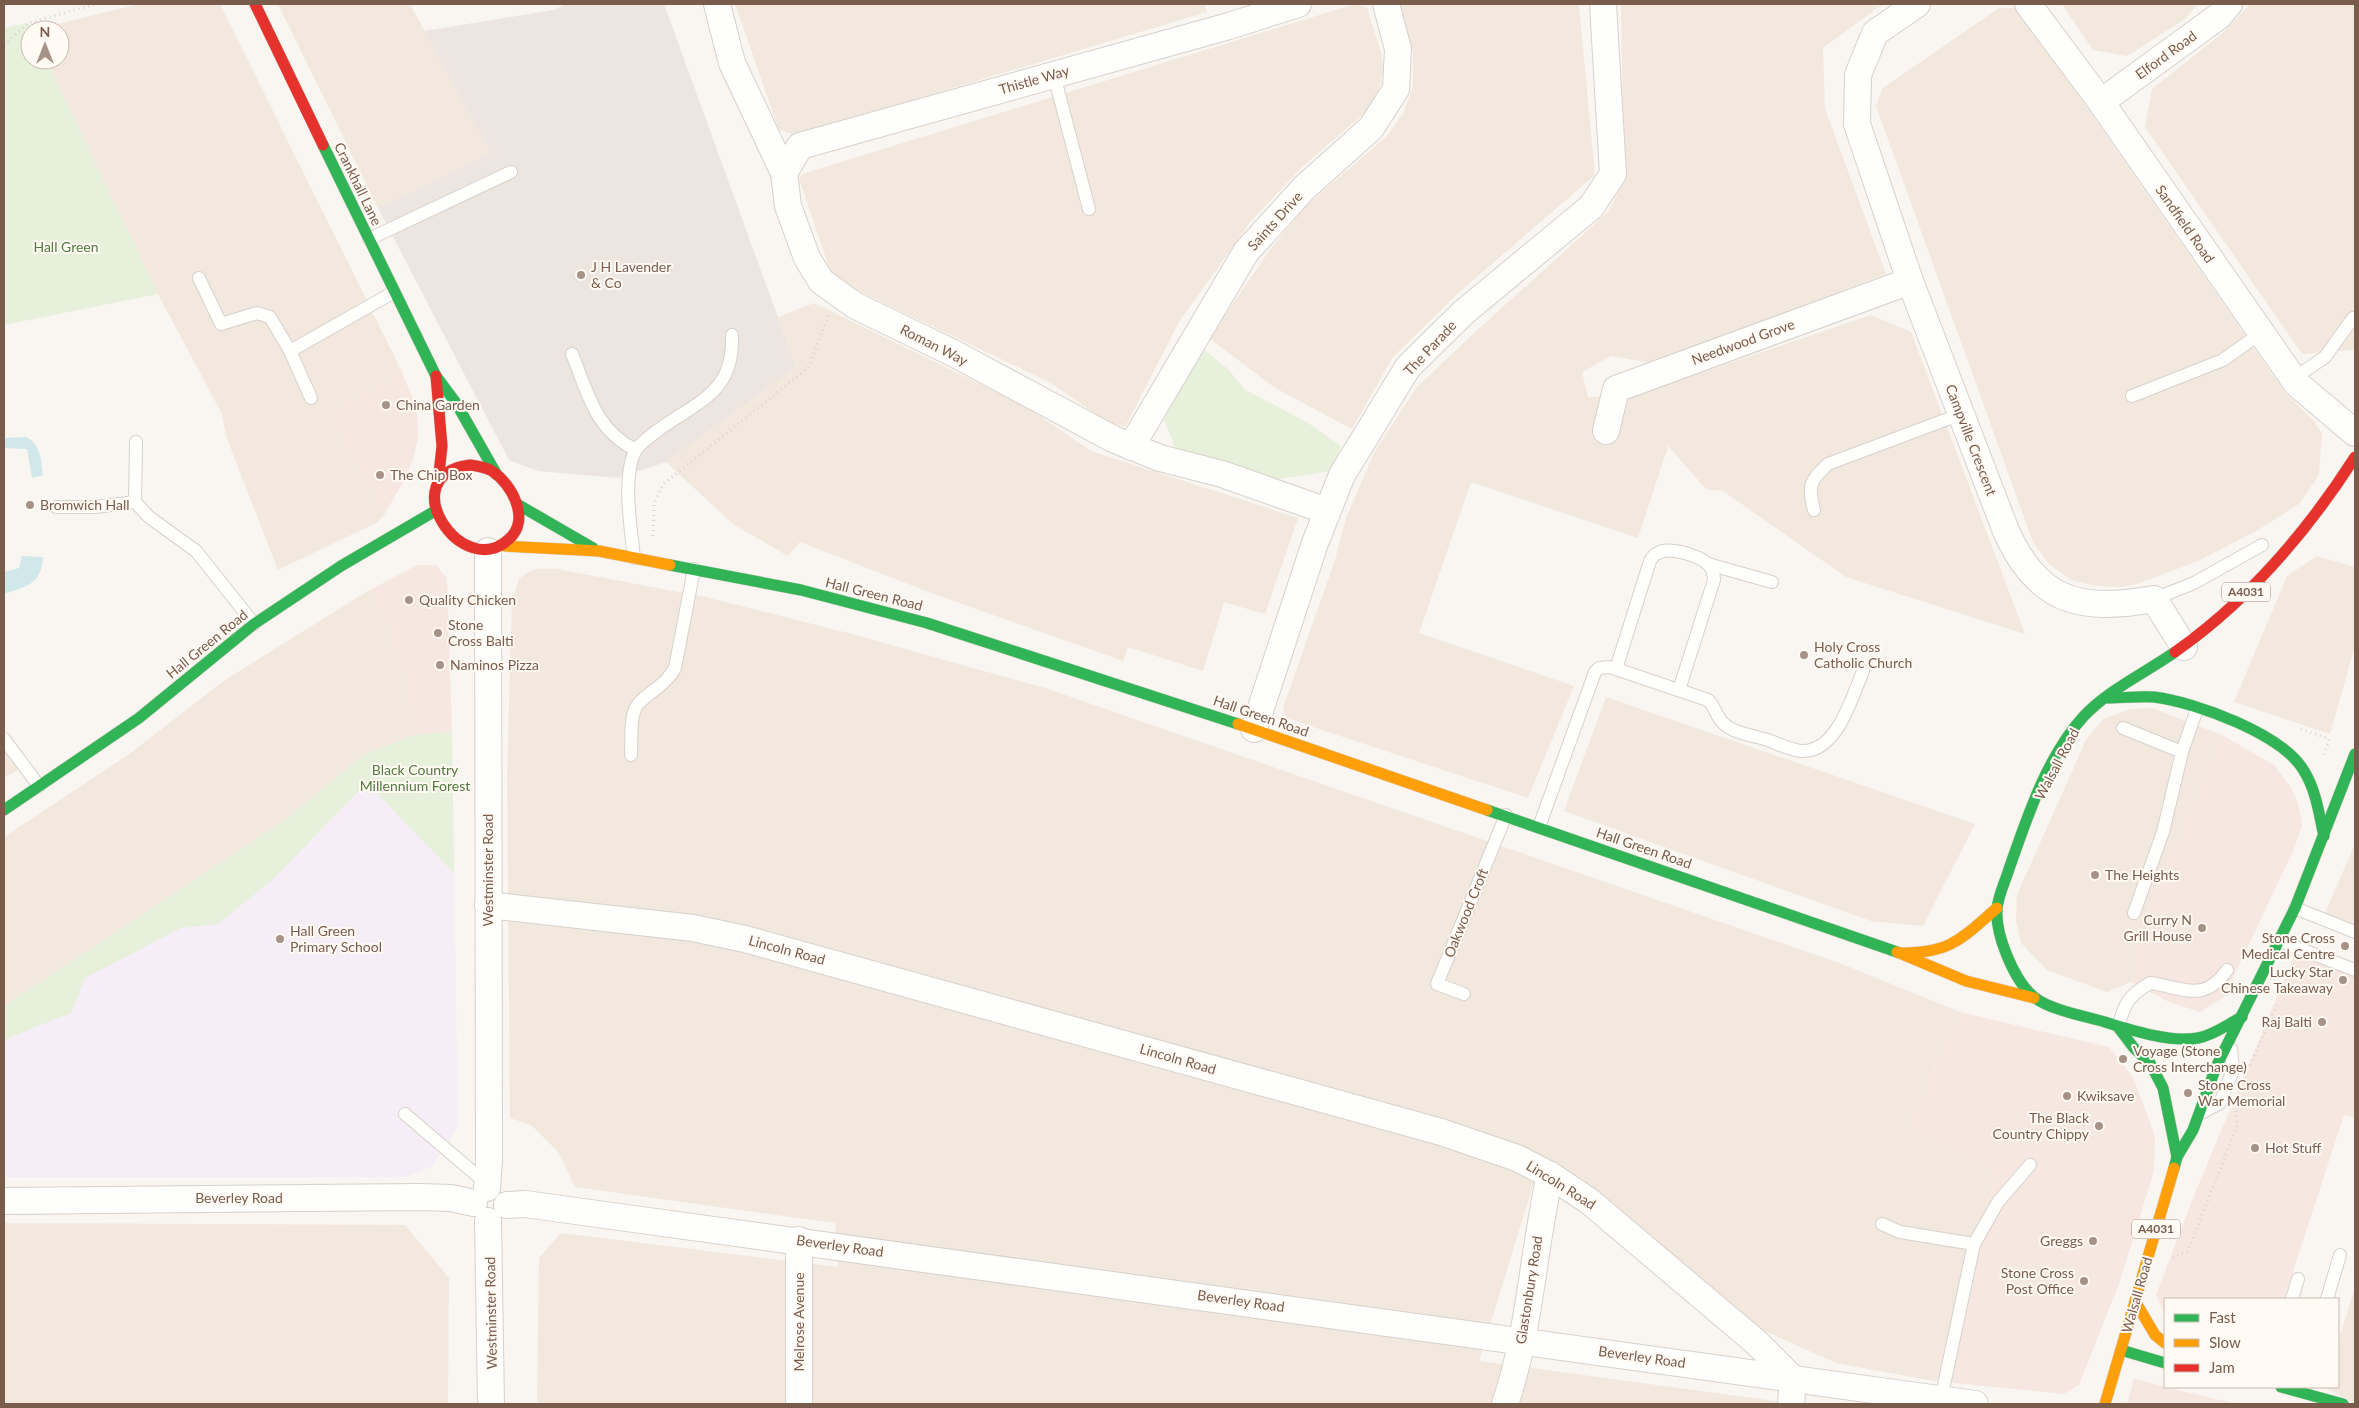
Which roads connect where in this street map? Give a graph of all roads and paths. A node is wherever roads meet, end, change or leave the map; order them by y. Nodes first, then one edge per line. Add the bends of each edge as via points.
1 (96, 4) edge
2 (254, 4) edge
3 (717, 4) edge
4 (1298, 4) edge
5 (1386, 4) edge
6 (1603, 4) edge
7 (1917, 4) edge
8 (2028, 4) edge
9 (2229, 4) edge
10 (1226, 15) edge
11 (4, 45) edge
12 (1054, 75) junction
13 (2100, 102) junction
14 (511, 172) dead end
15 (784, 173) junction
16 (1089, 209) dead end
17 (369, 239) junction
18 (199, 278) dead end
19 (1910, 281) junction
20 (394, 292) junction
21 (837, 293) junction
22 (2353, 318) dead end
23 (2261, 333) junction
24 (732, 335) dead end
25 (290, 350) junction
26 (572, 354) dead end
27 (436, 376) junction
28 (2293, 379) junction
29 (2132, 396) dead end
30 (311, 398) dead end
31 (1961, 414) junction
32 (1606, 430) dead end
33 (2355, 432) edge
34 (136, 442) dead end
35 (1132, 447) junction
36 (636, 450) junction
37 (2355, 456) edge
38 (497, 476) junction
39 (438, 483) junction
40 (135, 502) junction
41 (518, 504) junction
42 (56, 507) dead end
43 (1814, 510) dead end
44 (435, 511) junction
45 (1327, 511) junction
46 (653, 536) dead end
47 (2262, 544) dead end
48 (496, 548) junction
49 (599, 552) junction
50 (634, 558) junction
51 (1708, 564) junction
52 (694, 569) junction
53 (1772, 582) dead end
54 (2154, 599) junction
55 (254, 624) junction
56 (2184, 646) junction
57 (1616, 669) junction
58 (1863, 671) dead end
59 (1679, 690) junction
60 (2108, 698) junction
61 (2198, 709) junction
62 (2123, 728) dead end
63 (1254, 729) junction
64 (4, 739) edge
65 (2182, 752) junction
66 (2355, 754) edge
67 (631, 755) dead end
68 (39, 786) junction
69 (4, 810) edge
70 (1506, 815) junction
71 (1539, 827) junction
72 (2324, 836) junction
73 (488, 904) junction
74 (1996, 908) junction
75 (2295, 908) junction
76 (2134, 912) dead end
77 (2355, 932) edge
78 (2280, 941) junction
79 (1901, 953) junction
80 (2227, 970) dead end
81 (2355, 970) edge
82 (1464, 994) dead end
83 (2034, 998) junction
84 (2278, 1001) dead end
85 (2242, 1017) junction
86 (2118, 1027) junction
87 (2230, 1042) joint
88 (2247, 1071) dead end
89 (2236, 1107) dead end
90 (405, 1114) dead end
91 (2198, 1115) joint
92 (2177, 1157) junction
93 (2030, 1165) dead end
94 (1550, 1175) junction
95 (488, 1200) junction
96 (4, 1202) edge
97 (1882, 1224) dead end
98 (799, 1240) junction
99 (1974, 1244) junction
100 (2340, 1255) dead end
101 (2168, 1261) dead end
102 (2298, 1279) dead end
103 (2292, 1298) edge
104 (2327, 1298) edge
105 (2135, 1301) junction
106 (1522, 1340) junction
107 (2164, 1342) edge
108 (2121, 1350) junction
109 (2164, 1362) edge
110 (2300, 1389) edge
111 (1792, 1392) edge
112 (1902, 1399) edge
113 (1941, 1399) junction
114 (491, 1404) edge
115 (800, 1404) edge
116 (1505, 1404) edge
117 (1975, 1404) edge
118 (2105, 1404) edge
119 (2343, 1404) edge

1 - 11 path via 28,23
2 - 17 street, Crankhall Lane
3 - 15 street, Roman Way via 732,62
4 - 10 street, Thistle Way
5 - 35 street, Saints Drive via 1398,49 1396,89 1371,128 1304,188 1246,252
6 - 45 street, The Parade via 1613,174 1591,207 1464,312 1408,367 1342,475
7 - 19 street, Campville Crescent via 1875,33 1858,75 1858,124
8 - 13 street, Sandfield Road
9 - 13 street, Elford Road via 2219,16
10 - 12 street, Thistle Way
12 - 15 street, Thistle Way via 800,146
12 - 16 lane
13 - 23 street, Sandfield Road
14 - 17 lane
15 - 21 street, Roman Way via 788,206 807,258 821,281
17 - 20 street, Crankhall Lane
18 - 25 lane via 221,324 258,313 270,316
19 - 31 street, Campville Crescent
19 - 32 street, Needwood Grove via 1616,389
20 - 25 lane
20 - 27 street, Crankhall Lane
21 - 35 street, Roman Way via 854,305
21 - 46 path via 808,368 662,484 654,504
22 - 28 lane via 2325,357
23 - 28 street, Sandfield Road
23 - 29 lane via 2223,360
24 - 36 lane via 729,371 718,389 655,432
25 - 30 lane
26 - 36 lane via 597,414 620,442
27 - 38 street, Crankhall Lane via 456,403
27 - 39 street, Crankhall Lane via 442,446
28 - 33 street, Sandfield Road
31 - 43 lane via 1828,464 1814,477 1809,490
31 - 54 street, Campville Crescent via 2018,557 2039,582 2058,594 2091,605 2110,606
34 - 40 lane
35 - 45 street, Roman Way
36 - 50 lane via 629,487
37 - 56 street, Walsall Road / A4031 via 2338,486 2306,528 2226,612
38 - 39 street via 470,464 453,470
38 - 41 street
39 - 44 street via 432,501
40 - 42 lane
40 - 55 lane via 149,517 196,552
41 - 48 street via 520,523 517,531
41 - 49 street, Hall Green Road
44 - 48 street via 445,527 468,547
44 - 55 street, Hall Green Road via 341,566
45 - 63 street, The Parade
47 - 54 lane via 2194,583
48 - 49 street, Hall Green Road
48 - 73 street, Westminster Road
49 - 50 street, Hall Green Road
50 - 52 street, Hall Green Road
51 - 53 lane
51 - 57 lane via 1668,550 1656,553 1650,561
51 - 59 lane via 1714,572 1714,580
52 - 63 street, Hall Green Road via 801,590 927,623
52 - 67 lane via 675,668 668,679 638,705 633,716
54 - 56 street
55 - 68 street, Hall Green Road via 139,718
56 - 60 street, Walsall Road / A4031
57 - 59 lane
57 - 71 lane via 1599,668 1595,672
58 - 59 lane via 1842,722 1828,739 1812,750 1800,751 1732,728 1721,722 1708,700
60 - 61 street via 2156,698
60 - 74 street, Walsall Road / A4031 via 2084,717 2049,772
61 - 65 lane
61 - 72 street via 2260,734 2298,762 2312,788
62 - 65 lane
63 - 70 street, Hall Green Road
64 - 68 lane
65 - 76 lane via 2163,832
66 - 72 street, Walsall Road
68 - 69 street, Hall Green Road
70 - 71 street, Hall Green Road
70 - 82 lane, Oakwood Croft via 1437,984
71 - 79 street, Hall Green Road
72 - 75 street, Walsall Road
73 - 94 street, Lincoln Road via 693,928 745,939 1441,1132 1517,1158
73 - 95 street, Westminster Road
74 - 79 street, Hall Green Road via 1971,931 1948,946 1936,951
74 - 83 street via 2006,955
75 - 77 lane
75 - 78 street, Walsall Road
78 - 81 lane
78 - 85 street, Walsall Road
79 - 83 street, Hall Green Road via 1939,973 2001,993
80 - 86 lane via 2218,983 2204,991 2188,992 2150,983 2125,1003
83 - 86 street
84 - 88 path
85 - 86 street via 2197,1038
85 - 87 street, Walsall Road
86 - 92 street, Walsall Road / A4031 via 2150,1064 2163,1088
87 - 91 lane, Walsall Road via 2233,1070 2220,1103
89 - 101 path via 2237,1126 2188,1251
90 - 95 lane
91 - 92 street, Walsall Road / A4031
92 - 105 street, Walsall Road / A4031
93 - 99 lane via 1998,1202
94 - 106 street, Glastonbury Road
94 - 111 street, Lincoln Road via 1590,1201 1758,1343
95 - 96 street, Beverley Road via 420,1197
95 - 98 street, Beverley Road
95 - 114 street, Westminster Road
97 - 99 lane via 1900,1232
98 - 106 street, Beverley Road
98 - 115 street, Melrose Avenue
99 - 113 lane
100 - 104 lane
102 - 103 lane
105 - 107 street via 2155,1335
105 - 108 street, Walsall Road / A4031
106 - 111 street, Beverley Road
106 - 116 street, Glastonbury Road
108 - 109 street
108 - 118 street, Walsall Road / A4031
110 - 119 street
111 - 112 street, Beverley Road
112 - 113 street, Beverley Road
113 - 117 street, Beverley Road

